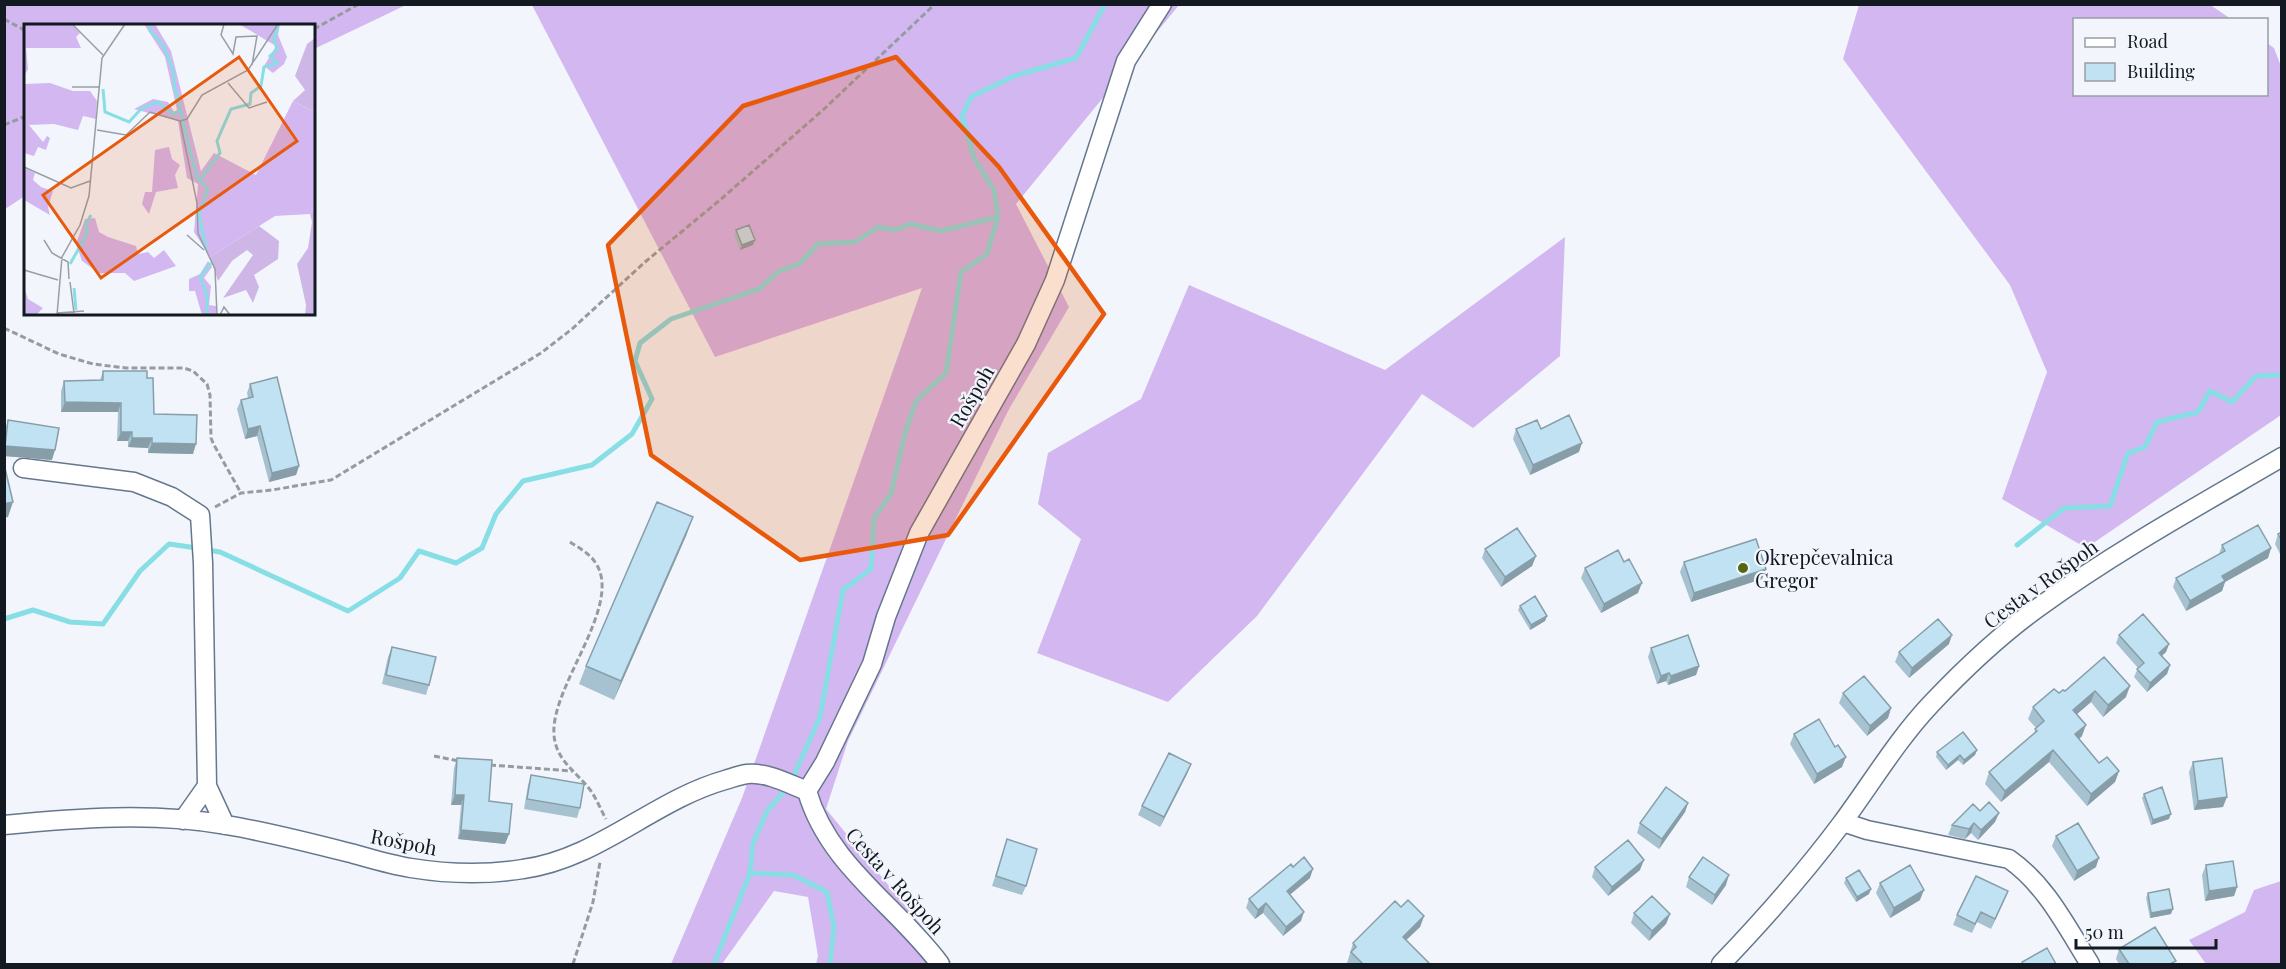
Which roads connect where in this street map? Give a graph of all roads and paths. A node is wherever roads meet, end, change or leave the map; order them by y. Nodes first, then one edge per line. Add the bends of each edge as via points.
1 (359, 4) edge
2 (935, 4) edge
3 (1162, 4) edge
4 (4, 19) edge
5 (315, 28) edge
6 (24, 30) edge
7 (24, 117) edge
8 (4, 125) edge
9 (4, 328) edge
10 (2282, 457) edge
11 (22, 468) dead end
12 (241, 494) junction
13 (201, 521) junction
14 (570, 542) dead end
15 (434, 756) dead end
16 (463, 762) edge
17 (482, 764) edge
18 (572, 771) junction
19 (207, 786) junction
20 (801, 789) junction
21 (183, 820) junction
22 (1843, 822) junction
23 (4, 825) edge
24 (225, 825) junction
25 (615, 834) junction
26 (598, 844) junction
27 (573, 964) edge
28 (940, 964) edge
29 (1721, 964) edge
30 (2090, 964) edge

1 - 5 path
2 - 12 path via 823,110 541,353 331,480
3 - 20 street, Rošpoh via 1126,61 1055,280 1031,334 918,533 872,664 825,762
4 - 6 path
7 - 8 path
9 - 12 path via 59,354 93,364 193,371 207,384 213,445
10 - 22 street, Cesta v Rošpoh via 2157,529 2038,607 1980,655 1929,705
11 - 13 street via 134,482 172,497
12 - 13 path
13 - 19 street
14 - 18 path via 595,562 602,595 554,724 556,747
15 - 16 path
17 - 18 path
18 - 25 path via 590,790
19 - 21 street
19 - 24 street
20 - 25 street, Rošpoh via 777,778 747,774 688,793
20 - 28 street, Cesta v Rošpoh via 842,858
21 - 23 street, Rošpoh via 76,818
21 - 24 street, Rošpoh
22 - 29 street, Cesta v Rošpoh via 1788,893
22 - 30 street via 2009,859 2046,894
24 - 26 street, Rošpoh via 410,868 457,873 526,869 553,863
25 - 26 street, Rošpoh
26 - 27 path via 598,882

